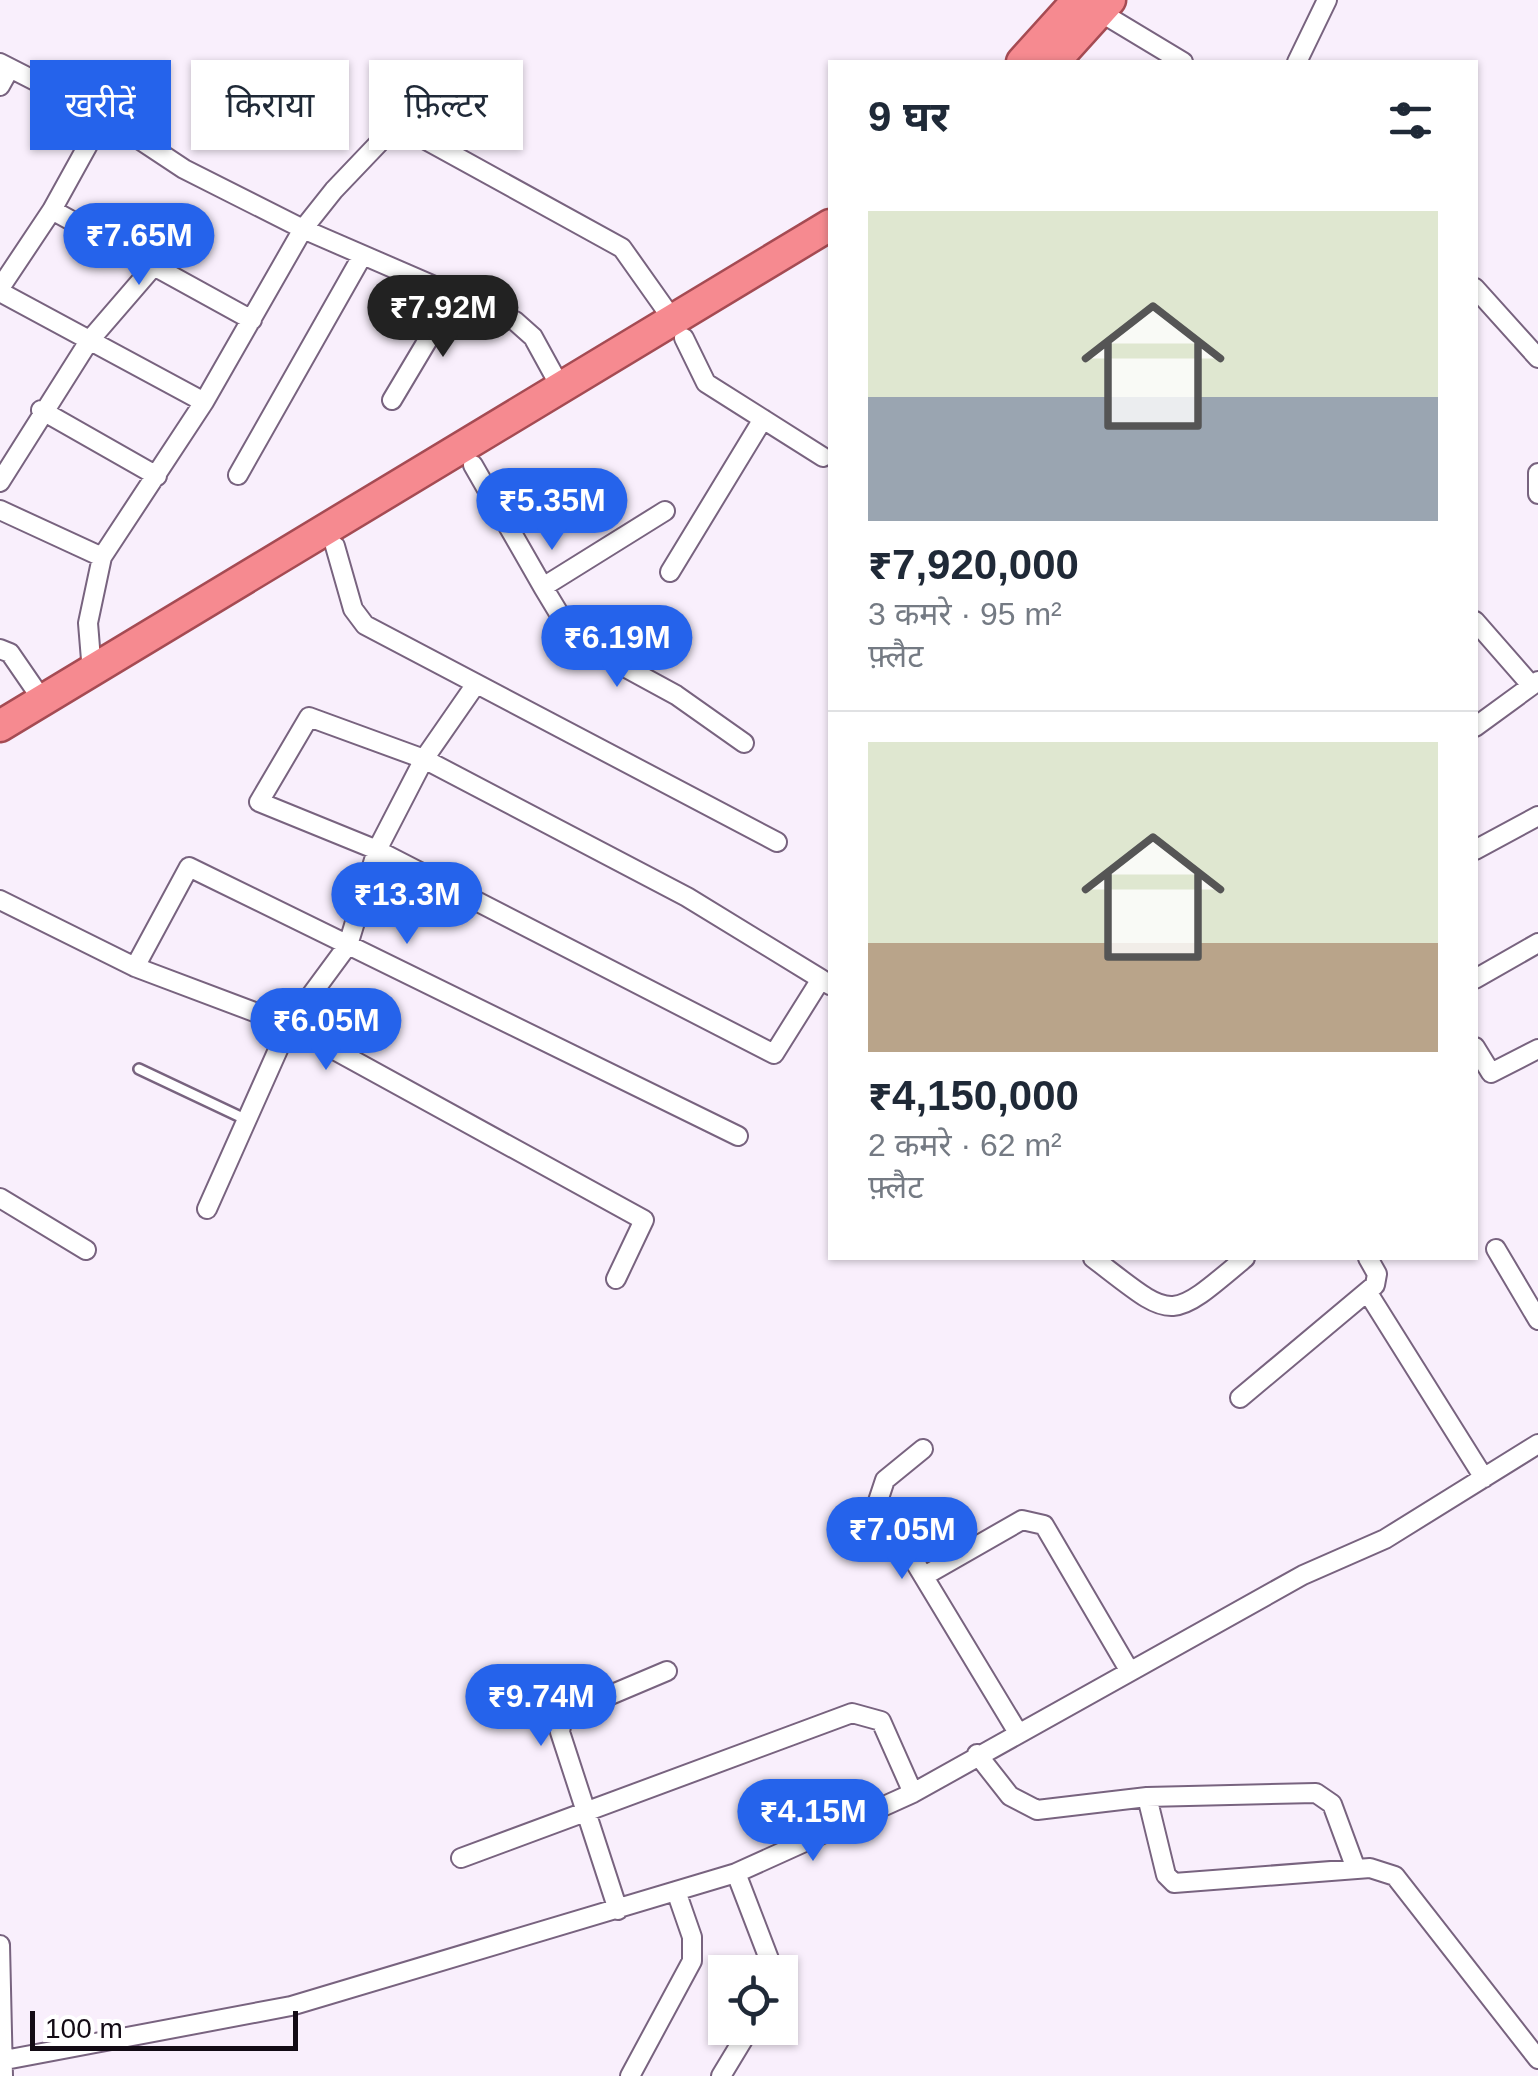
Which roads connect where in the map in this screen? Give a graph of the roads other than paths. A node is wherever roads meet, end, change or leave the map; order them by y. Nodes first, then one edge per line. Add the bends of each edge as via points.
1 (1326, 0) edge
2 (1096, 4) edge
3 (1025, 60) edge
4 (1055, 60) edge
5 (1180, 60) edge
6 (1298, 60) edge
7 (5, 65) edge
8 (30, 78) edge
9 (0, 86) edge
10 (85, 150) edge
11 (155, 150) edge
12 (52, 210) junction
13 (828, 226) edge
14 (304, 230) junction
15 (828, 250) edge
16 (362, 258) junction
17 (152, 268) junction
18 (0, 290) edge
19 (1478, 291) edge
20 (454, 296) junction
21 (252, 320) junction
22 (678, 329) junction
23 (89, 341) junction
24 (1538, 358) edge
25 (561, 388) junction
26 (392, 400) dead end
27 (204, 402) junction
28 (41, 410) junction
29 (763, 418) junction
30 (824, 457) dead end
31 (473, 465) junction
32 (1538, 473) edge
33 (238, 475) dead end
34 (157, 476) junction
35 (0, 482) edge
36 (1538, 494) edge
37 (1, 511) edge
38 (665, 511) dead end
39 (335, 546) junction
40 (102, 558) junction
41 (670, 572) dead end
42 (543, 587) junction
43 (1478, 623) edge
44 (0, 649) edge
45 (92, 672) junction
46 (1534, 683) edge
47 (476, 684) junction
48 (43, 701) junction
49 (0, 726) edge
50 (1478, 726) edge
51 (744, 743) dead end
52 (0, 750) edge
53 (424, 759) junction
54 (1538, 816) edge
55 (777, 842) dead end
56 (1478, 848) edge
57 (377, 850) junction
58 (0, 900) edge
59 (1538, 943) edge
60 (348, 945) junction
61 (135, 967) junction
62 (1478, 977) edge
63 (826, 982) edge
64 (289, 1025) junction
65 (1538, 1049) edge
66 (1478, 1051) edge
67 (139, 1069) dead end
68 (246, 1120) junction
69 (738, 1136) dead end
70 (0, 1198) edge
71 (207, 1209) dead end
72 (1496, 1249) dead end
73 (86, 1250) dead end
74 (1096, 1260) edge
75 (1243, 1260) edge
76 (1369, 1260) edge
77 (616, 1279) dead end
78 (1368, 1292) junction
79 (1538, 1320) edge
80 (1240, 1398) dead end
81 (1538, 1444) edge
82 (923, 1449) dead end
83 (1484, 1478) junction
84 (926, 1575) junction
85 (1129, 1670) junction
86 (667, 1671) dead end
87 (1017, 1731) junction
88 (977, 1754) junction
89 (913, 1792) junction
90 (1147, 1797) junction
91 (588, 1811) junction
92 (461, 1858) dead end
93 (1356, 1869) junction
94 (736, 1873) junction
95 (676, 1892) junction
96 (618, 1910) junction
97 (0, 1946) edge
98 (767, 1955) edge
99 (740, 2045) edge
100 (1538, 2059) edge
101 (2, 2065) edge
102 (630, 2076) edge
103 (721, 2076) edge

1 - 6 street
2 - 3 highway
2 - 4 highway
2 - 5 street
7 - 8 street
7 - 9 street
10 - 12 street
11 - 14 street
12 - 17 street
12 - 18 street
13 - 22 highway
14 - 16 street
14 - 21 street
14 - 22 street via 397,124 622,248
15 - 22 highway
16 - 20 street
16 - 33 street
17 - 21 street
17 - 23 street
18 - 23 street
19 - 24 street
20 - 25 street via 534,337
20 - 26 street
21 - 27 street
22 - 25 highway
22 - 29 street via 706,383
22 - 31 highway
23 - 27 street
23 - 28 street
25 - 45 highway
27 - 34 street
28 - 34 street
28 - 35 street
29 - 30 street
29 - 41 street
31 - 39 highway
31 - 42 street
32 - 36 street
34 - 40 street
37 - 40 street
38 - 42 street
39 - 47 street via 365,626
39 - 52 highway
40 - 45 street via 88,623
42 - 51 street via 576,640 676,695
43 - 46 street
44 - 48 street via 10,653
45 - 48 highway
46 - 50 street
47 - 53 street
47 - 55 street
48 - 49 highway
53 - 57 street
53 - 57 street via 309,717 259,802
53 - 63 street via 687,897
54 - 56 street
57 - 60 street
57 - 63 street via 774,1054
58 - 61 street
59 - 62 street
60 - 61 street via 189,867
60 - 64 street
60 - 69 street
61 - 64 street
64 - 68 street
64 - 77 street via 644,1220
65 - 66 street via 1491,1072
67 - 68 lane
68 - 71 street
70 - 73 street
72 - 79 street
74 - 75 street via 1138,1292 1176,1308 1189,1305
76 - 78 street via 1376,1274
78 - 80 street
78 - 83 street
81 - 83 street
82 - 84 street via 885,1480 878,1501
83 - 85 street via 1386,1539 1303,1575
84 - 85 street via 1022,1520 1034,1520 1044,1526
84 - 87 street
85 - 87 street
86 - 91 street via 563,1714 560,1732
87 - 88 street
88 - 89 street
88 - 90 street via 1010,1796 1037,1810
89 - 91 street via 881,1721 852,1713
89 - 94 street
90 - 93 street via 1316,1793 1332,1804
90 - 93 street via 1166,1876 1174,1882
91 - 92 street
91 - 96 street
93 - 100 street via 1395,1876
94 - 95 street
94 - 98 street
95 - 96 street
95 - 102 street via 692,1937 692,1960
96 - 101 street via 291,2006
97 - 101 street
99 - 103 street

